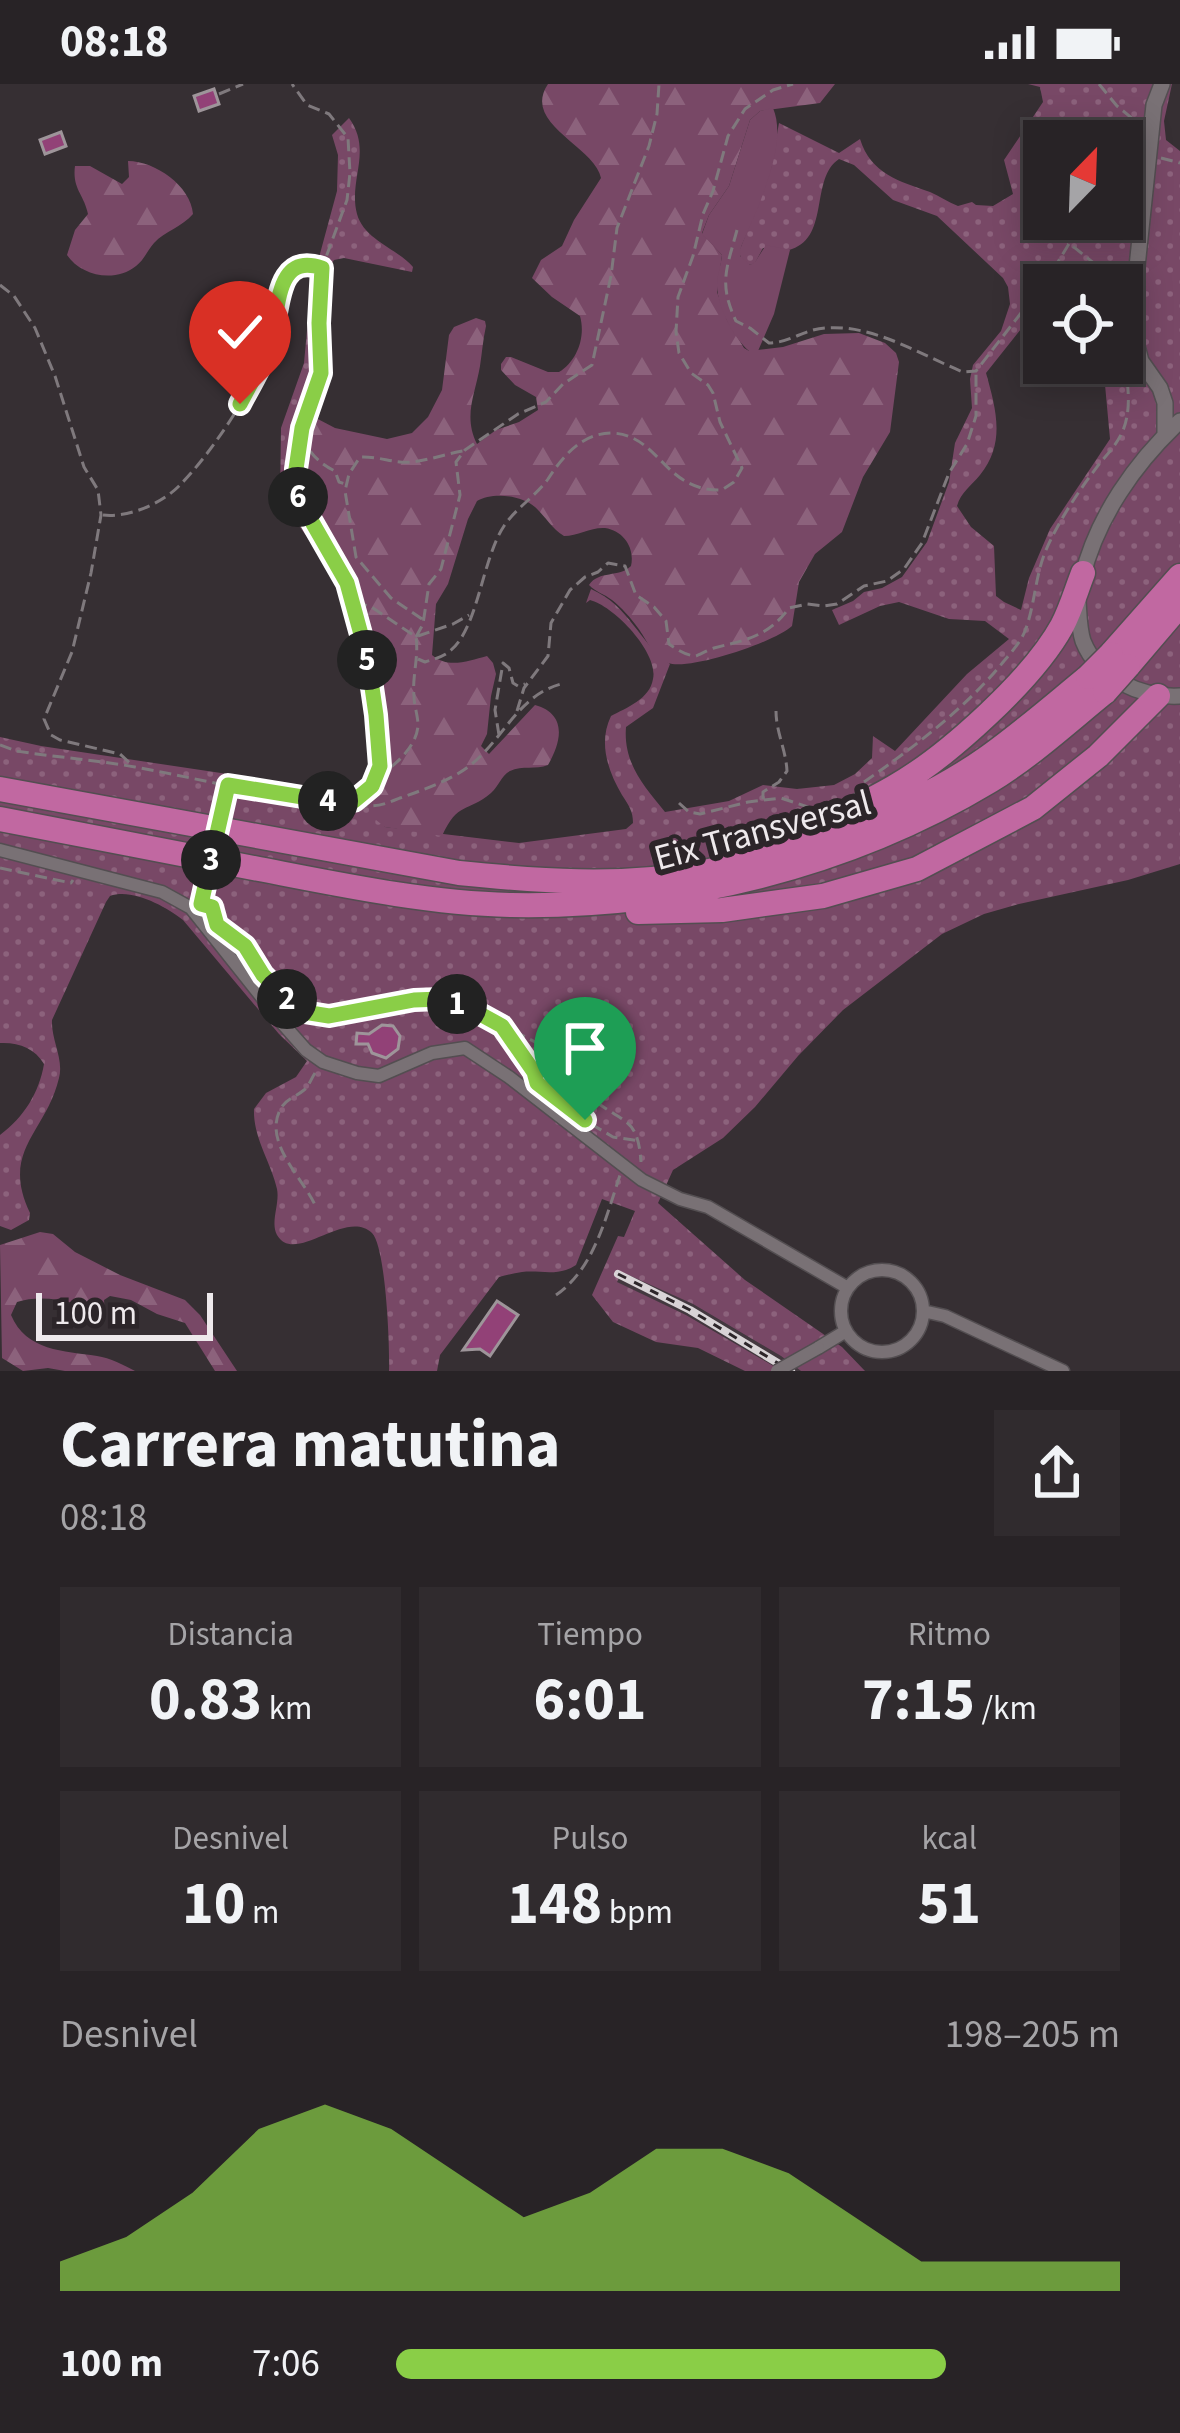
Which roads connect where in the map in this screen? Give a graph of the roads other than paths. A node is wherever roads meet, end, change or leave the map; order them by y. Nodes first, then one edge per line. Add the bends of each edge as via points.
1 (1162, 84) edge
2 (1160, 388) junction
3 (1180, 398) edge
4 (1180, 421) edge
5 (1165, 435) junction
6 (1083, 573) junction
7 (1180, 576) edge
8 (1180, 605) edge
9 (1119, 660) junction
10 (1097, 684) junction
11 (1169, 696) edge
12 (0, 789) edge
13 (226, 792) road end
14 (0, 819) edge
15 (0, 850) edge
16 (698, 873) junction
17 (200, 902) junction
18 (511, 904) junction
19 (848, 1288) junction
20 (923, 1310) junction
21 (846, 1331) junction
22 (777, 1371) edge
23 (1063, 1371) edge

1 - 2 street via 1144,124 1131,324
2 - 3 street
2 - 5 street
4 - 5 street
5 - 6 street via 1114,500
6 - 11 street via 1081,637 1091,656 1137,691
6 - 16 highway via 1066,620 1039,660 938,756 811,830
7 - 9 highway, Eix Transversal
8 - 9 highway, Eix Transversal
9 - 10 highway, Eix Transversal, bridge
10 - 16 highway, Eix Transversal via 916,798 796,848
10 - 18 highway, Eix Transversal via 994,779 859,846 708,888
11 - 18 highway via 1033,808 917,869 823,896 722,910 565,914
12 - 16 highway, Eix Transversal via 459,873 579,881
13 - 17 street, bridge
14 - 18 highway, Eix Transversal via 322,882
15 - 17 street
17 - 19 street via 283,1024 323,1062 380,1076 465,1048 642,1180 708,1207
19 - 20 street via 867,1273 892,1271 911,1282
19 - 21 street via 841,1309
20 - 21 street via 914,1337 897,1350 862,1348
20 - 23 street
21 - 22 street, bridge

